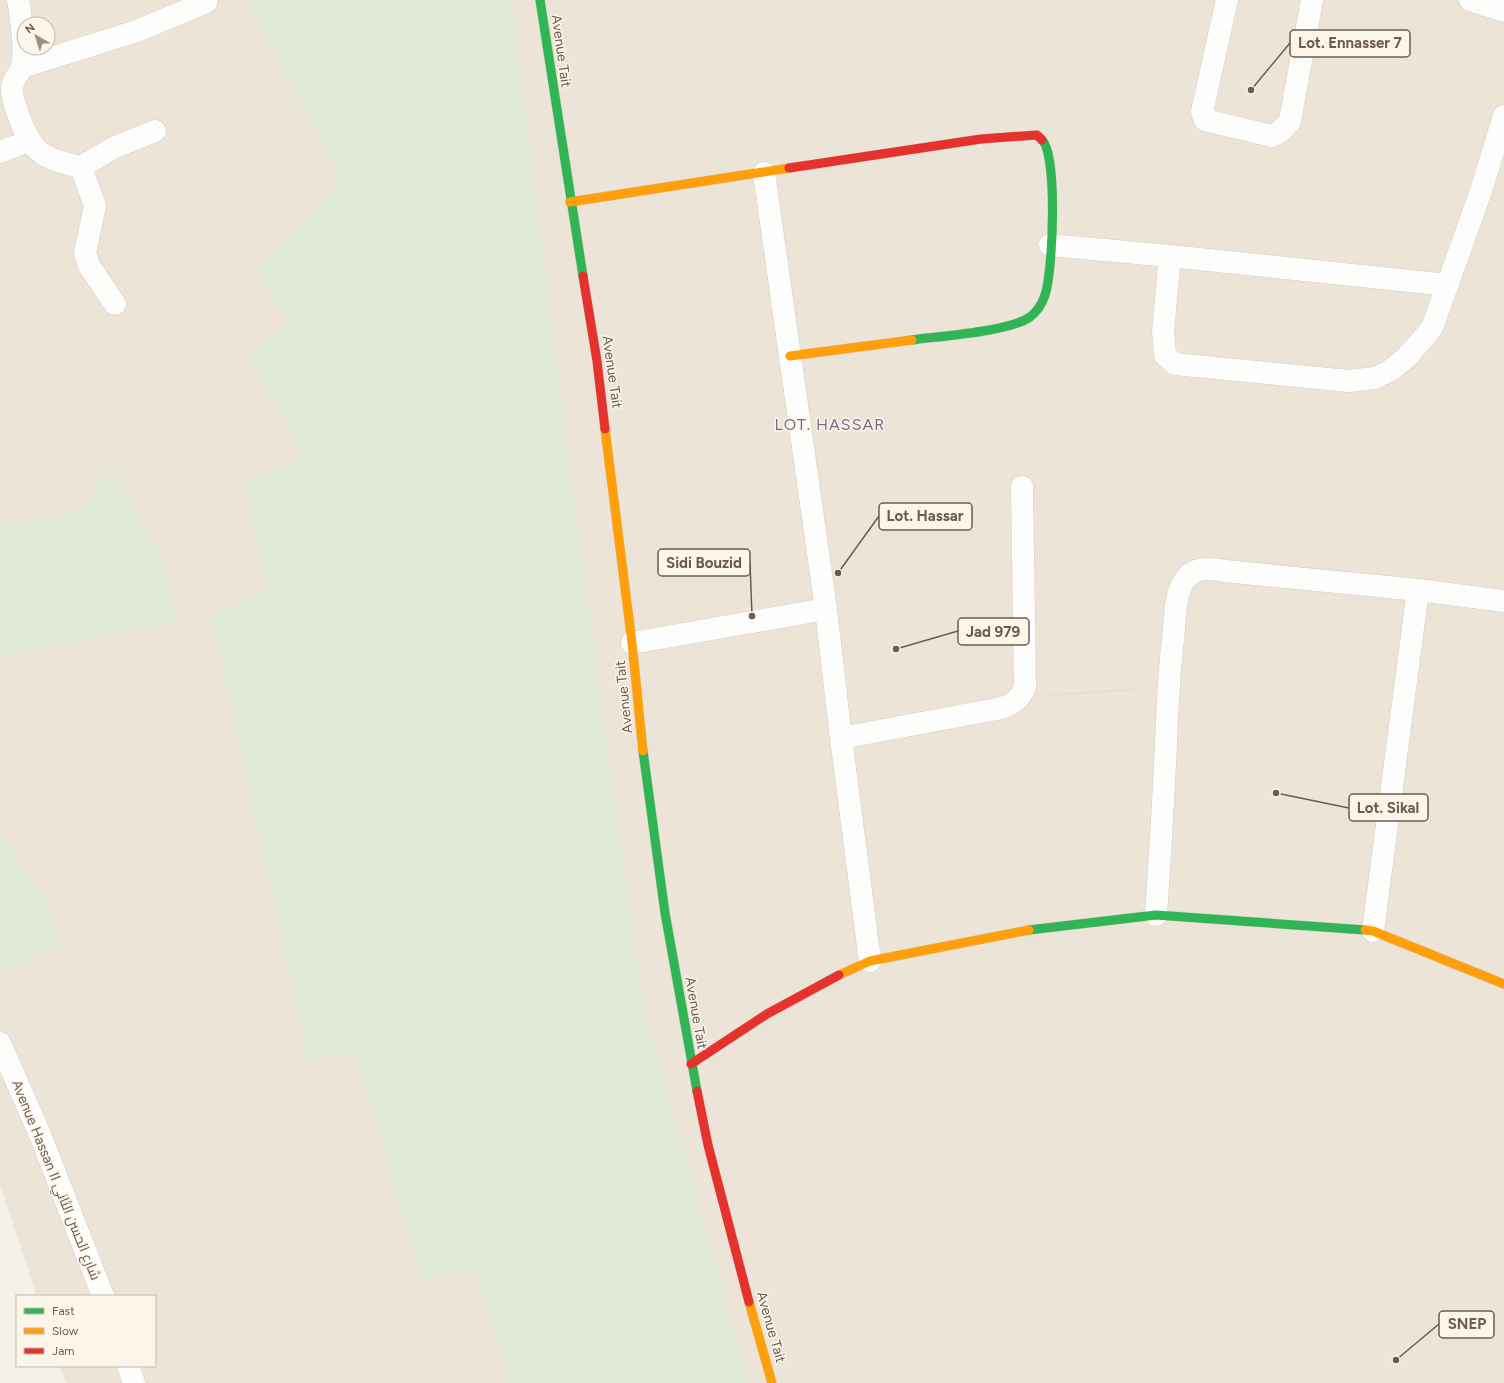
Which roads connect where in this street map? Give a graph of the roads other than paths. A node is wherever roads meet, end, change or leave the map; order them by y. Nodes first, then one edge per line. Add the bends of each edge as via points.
1 (18, 0) edge
2 (540, 0) edge
3 (1227, 0) edge
4 (1312, 0) edge
5 (1470, 0) edge
6 (206, 2) dead end
7 (1504, 11) edge
8 (22, 67) junction
9 (1504, 116) edge
10 (155, 131) dead end
11 (28, 140) junction
12 (0, 152) edge
13 (81, 167) junction
14 (764, 173) junction
15 (570, 202) junction
16 (1050, 245) junction
17 (1170, 256) junction
18 (1448, 285) junction
19 (115, 304) dead end
20 (790, 356) junction
21 (1022, 487) dead end
22 (1418, 590) junction
23 (1504, 601) edge
24 (826, 609) junction
25 (632, 643) junction
26 (841, 738) junction
27 (1156, 915) junction
28 (1373, 931) junction
29 (870, 961) junction
30 (1504, 984) edge
31 (0, 1043) edge
32 (691, 1064) junction
33 (103, 1295) edge
34 (128, 1367) edge
35 (134, 1383) edge
36 (772, 1383) edge

1 - 8 street via 23,33
2 - 15 street, Avenue Tait
3 - 4 street via 1202,112 1205,120 1272,136 1280,132 1290,121
5 - 7 street
6 - 8 street via 137,30
8 - 11 street via 12,86 13,98
9 - 18 street
10 - 13 street via 115,148
11 - 12 street
11 - 13 street via 47,157
13 - 19 street via 95,206 86,253 89,266
14 - 15 street
14 - 16 street via 981,139 1037,135 1047,145 1051,166
14 - 20 street
15 - 25 street, Avenue Tait via 597,361
16 - 17 street
16 - 20 street via 1048,281 1043,304 1025,321 998,328
17 - 18 street
17 - 18 street via 1163,331 1165,355 1175,364 1349,382 1375,378 1391,370 1407,357 1432,328
20 - 24 street
21 - 26 street via 1025,687 1021,697 1002,708
22 - 23 street
22 - 27 street via 1211,568 1200,569 1184,580 1177,598 1167,688
22 - 28 street
24 - 25 street
24 - 26 street
25 - 32 street, Avenue Tait via 644,760 664,905
26 - 29 street
27 - 28 street
27 - 29 street via 1047,926
28 - 30 street
29 - 32 street via 815,987 768,1014
31 - 33 street, Avenue Hassan II شارع الحسن الثاني via 41,1137
32 - 36 street, Avenue Tait via 709,1151
34 - 35 street

